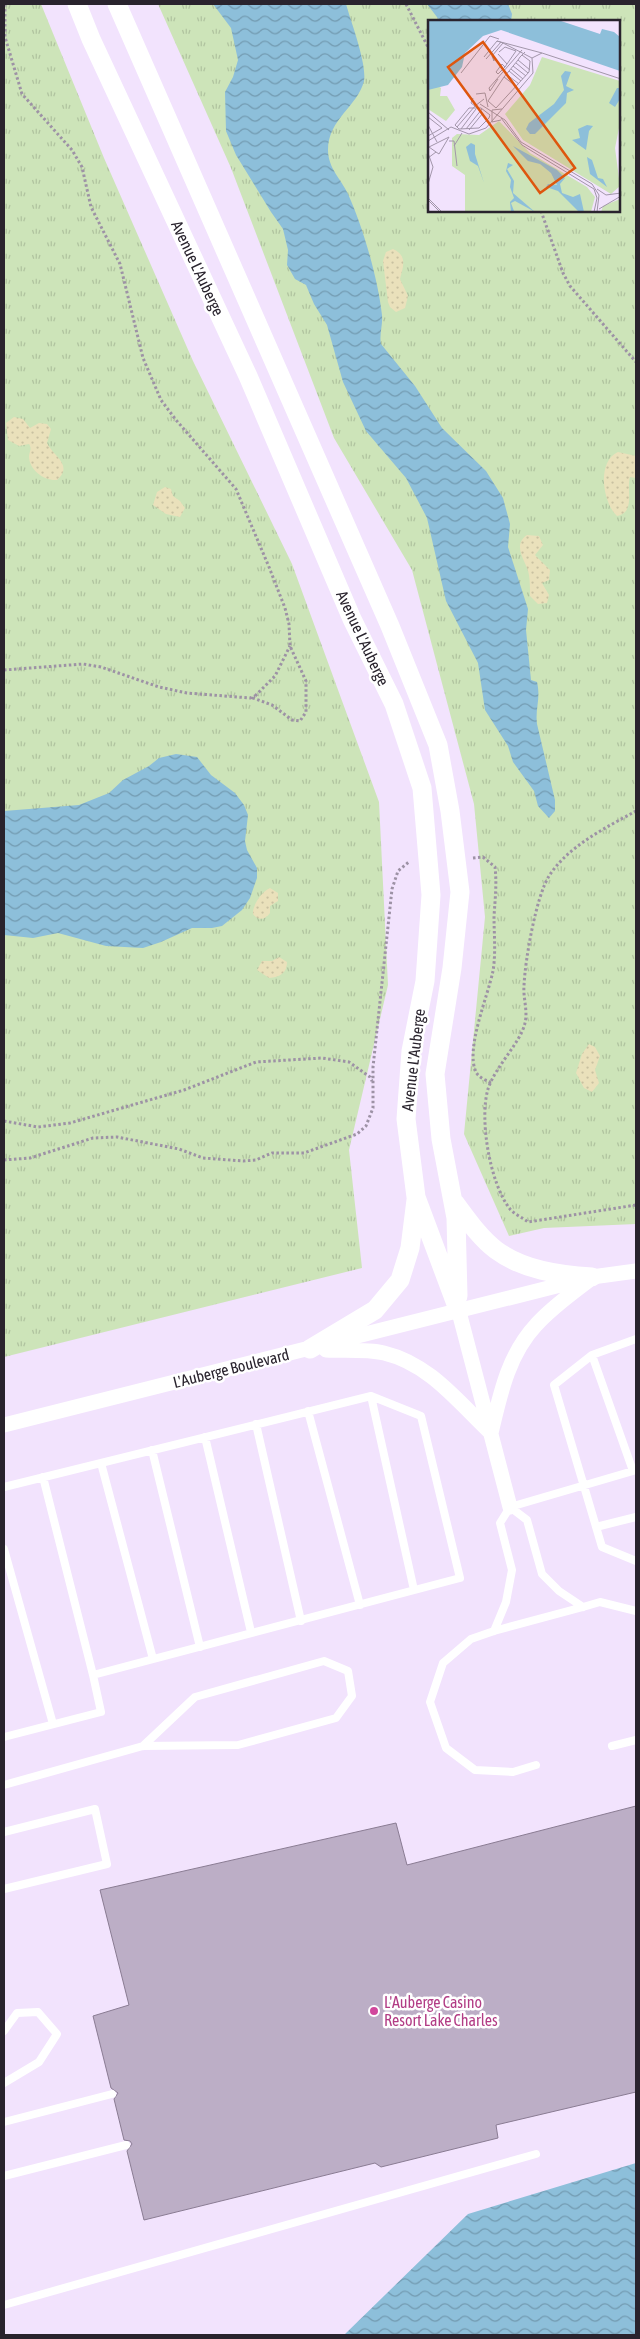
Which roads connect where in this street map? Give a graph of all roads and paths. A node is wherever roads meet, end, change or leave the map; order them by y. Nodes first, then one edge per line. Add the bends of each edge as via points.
1 (5, 4) edge
2 (77, 4) edge
3 (116, 4) edge
4 (406, 4) edge
5 (428, 47) edge
6 (541, 212) edge
7 (636, 362) edge
8 (290, 646) junction
9 (4, 670) edge
10 (258, 694) junction
11 (636, 811) edge
12 (456, 859) junction
13 (428, 860) junction
14 (373, 1082) junction
15 (491, 1084) junction
16 (4, 1121) edge
17 (4, 1160) edge
18 (416, 1197) junction
19 (453, 1201) junction
20 (636, 1204) edge
21 (636, 1271) edge
22 (592, 1277) junction
23 (459, 1312) junction
24 (636, 1339) edge
25 (310, 1349) junction
26 (592, 1355) junction
27 (371, 1396) junction
28 (308, 1412) junction
29 (256, 1424) junction
30 (4, 1425) edge
31 (490, 1433) junction
32 (205, 1437) junction
33 (152, 1450) junction
34 (101, 1462) junction
35 (635, 1470) edge
36 (43, 1477) junction
37 (583, 1484) junction
38 (4, 1487) edge
39 (510, 1507) junction
40 (636, 1516) edge
41 (596, 1527) junction
42 (4, 1549) edge
43 (636, 1560) edge
44 (414, 1590) junction
45 (360, 1605) junction
46 (583, 1606) junction
47 (636, 1610) edge
48 (301, 1621) junction
49 (494, 1631) junction
50 (251, 1632) junction
51 (200, 1647) junction
52 (153, 1660) junction
53 (94, 1675) junction
54 (53, 1724) junction
55 (4, 1737) edge
56 (636, 1740) edge
57 (143, 1746) junction
58 (612, 1746) dead end
59 (536, 1765) dead end
60 (4, 1785) edge
61 (4, 1832) edge
62 (4, 1889) edge
63 (4, 2031) edge
64 (4, 2083) edge
65 (112, 2094) dead end
66 (4, 2122) edge
67 (126, 2145) dead end
68 (536, 2154) dead end
69 (4, 2176) edge
70 (4, 2305) edge

1 - 8 path via 5,37 22,94 72,150 82,167 91,207 120,264 143,358 161,400 236,489 285,608
2 - 13 street, Avenue L'Auberge via 248,376 352,619 394,704 422,788
3 - 12 street, Avenue L'Auberge via 386,617 435,736
4 - 5 path
6 - 7 path via 570,286
8 - 10 path via 275,676
8 - 10 path via 306,681 306,712 300,721 292,720 272,705 253,698
9 - 10 path via 83,664 187,693 250,698
11 - 15 path via 583,842 550,876 536,911 524,976 525,1025
12 - 15 path via 483,858 495,867 498,887 494,906 493,968 474,1054 475,1071
12 - 19 street, Avenue L'Auberge via 459,901 435,1074 440,1139
13 - 14 path via 408,861 398,872 392,889
13 - 18 street, Avenue L'Auberge via 431,895 425,981 411,1051 406,1119
14 - 16 path via 349,1062 322,1058 256,1062 184,1090 70,1123 38,1127
14 - 17 path via 373,1108 366,1126 357,1134 304,1153 272,1153 243,1161 203,1158 179,1149 117,1137 93,1138 30,1158
15 - 20 path via 486,1124 488,1154 493,1174 510,1210 528,1222
18 - 23 street, Avenue L'Auberge
18 - 25 street via 410,1248 400,1280 374,1310
19 - 22 street via 496,1250 553,1274
19 - 23 street, Avenue L'Auberge
21 - 22 street, L'Auberge Boulevard
22 - 23 street, L'Auberge Boulevard
22 - 31 street via 536,1325 518,1351 503,1380
23 - 25 street, L'Auberge Boulevard
23 - 31 street, Avenue L'Auberge
24 - 26 lane
25 - 30 street, L'Auberge Boulevard
25 - 31 street via 384,1353 416,1365 440,1381
26 - 35 lane
26 - 37 lane via 554,1385
27 - 28 lane
27 - 44 lane
27 - 44 lane via 421,1416 460,1578
28 - 29 lane
28 - 45 lane
29 - 32 lane
29 - 48 lane
31 - 39 street, Avenue L'Auberge
32 - 33 lane
32 - 50 lane
33 - 34 lane
33 - 51 lane
34 - 36 lane
34 - 52 lane
35 - 37 lane
36 - 38 lane
36 - 53 lane
37 - 39 lane
37 - 41 lane
39 - 46 lane via 527,1520 542,1574 559,1591
39 - 49 lane via 500,1523 512,1570 506,1602
40 - 41 lane
41 - 43 lane via 602,1547
42 - 54 lane
44 - 45 lane
45 - 48 lane
46 - 47 lane via 600,1602
46 - 49 lane
48 - 50 lane
49 - 59 lane via 471,1639 443,1663 430,1702 446,1748 475,1770 513,1772
50 - 51 lane
51 - 52 lane
52 - 53 lane
53 - 54 lane via 101,1712
54 - 55 lane
56 - 58 lane
57 - 57 lane via 238,1745 336,1718 352,1696 348,1671 324,1661 195,1697
57 - 60 lane
61 - 62 lane via 95,1808 107,1864
63 - 64 lane via 17,2013 38,2012 56,2034 39,2062
65 - 66 lane
67 - 69 lane
68 - 70 lane

